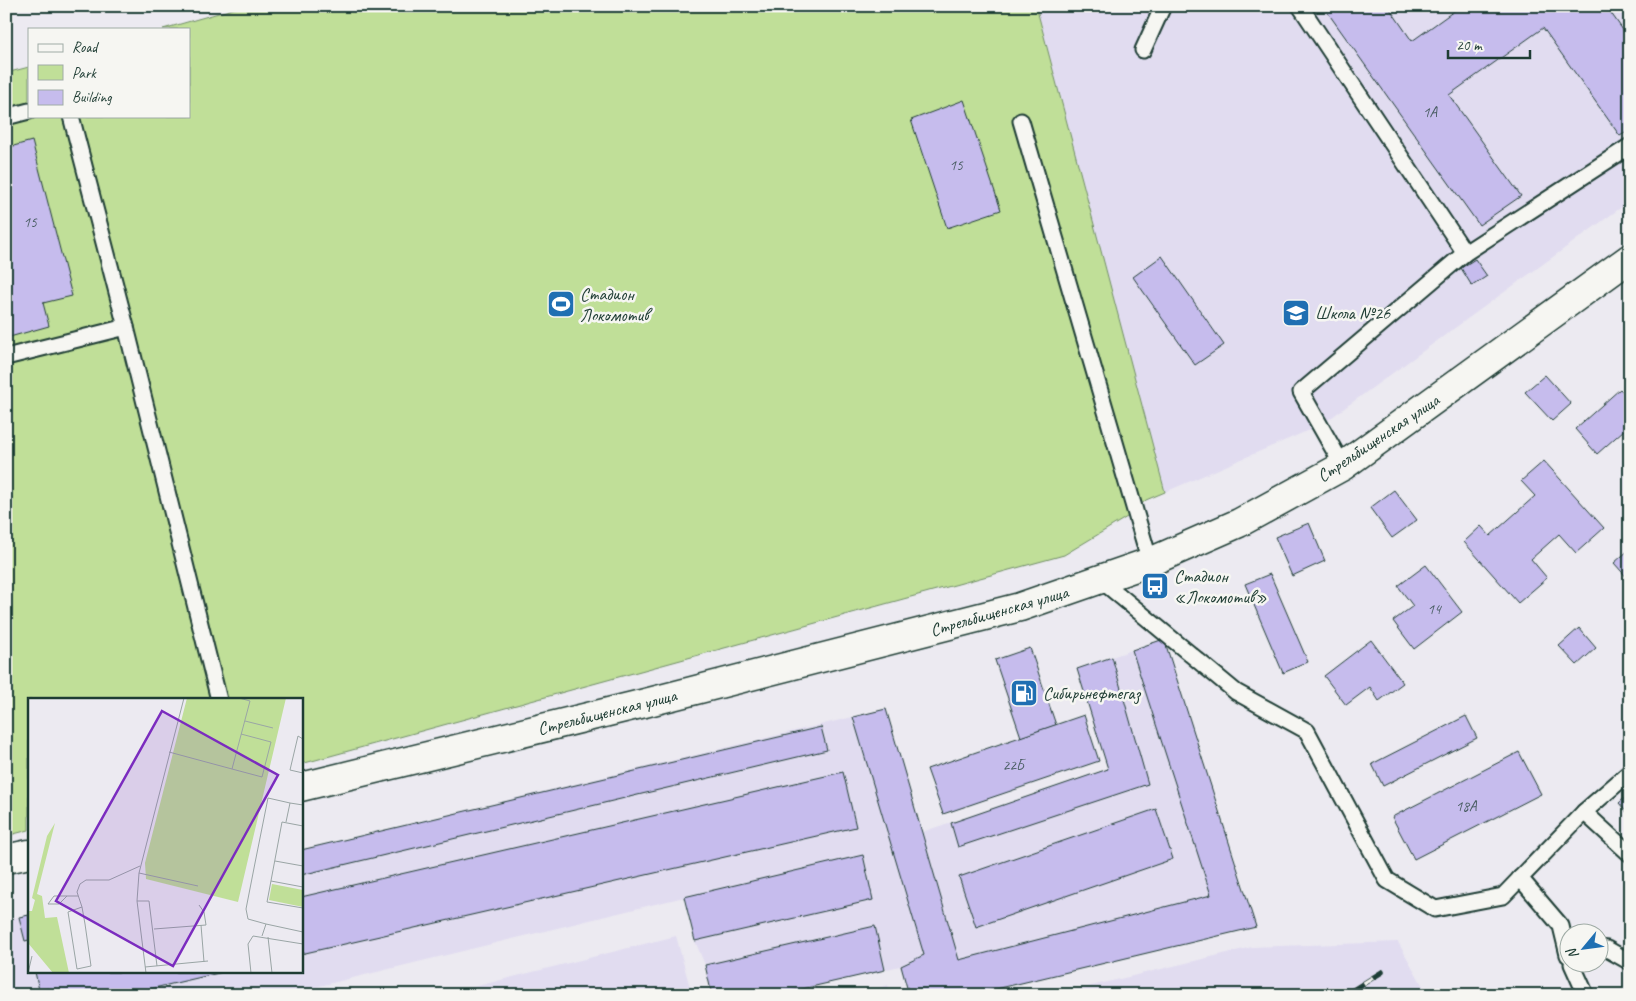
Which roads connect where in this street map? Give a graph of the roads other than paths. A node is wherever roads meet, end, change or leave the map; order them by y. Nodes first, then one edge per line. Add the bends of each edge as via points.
1 (1164, 6) edge
2 (1300, 6) edge
3 (1144, 50) dead end
4 (28, 111) edge
5 (6, 117) edge
6 (72, 118) edge
7 (1021, 121) dead end
8 (1630, 146) edge
9 (1465, 252) junction
10 (1626, 261) edge
11 (126, 327) junction
12 (6, 357) edge
13 (1343, 466) junction
14 (1150, 562) junction
15 (1102, 581) junction
16 (219, 698) edge
17 (1630, 772) edge
18 (302, 787) edge
19 (1584, 812) junction
20 (28, 854) edge
21 (1630, 854) edge
22 (6, 859) edge
23 (1520, 878) junction
24 (1559, 924) edge
25 (1608, 950) edge
26 (1630, 962) edge
27 (1577, 974) edge
28 (1586, 995) edge

1 - 3 lane
2 - 9 lane
4 - 5 lane
6 - 11 lane
7 - 14 lane
8 - 9 lane
9 - 13 lane via 1301,392
10 - 13 main road, Стрельбищенская улица
11 - 12 lane
11 - 16 lane
13 - 14 main road, Стрельбищенская улица via 1238,523
14 - 15 main road, Стрельбищенская улица
15 - 18 main road, Стрельбищенская улица via 1001,612
15 - 23 lane via 1236,692 1307,731 1387,880 1434,909 1503,896
17 - 19 lane
19 - 21 lane
19 - 23 lane
20 - 22 main road
23 - 24 lane
25 - 26 lane
27 - 28 lane

